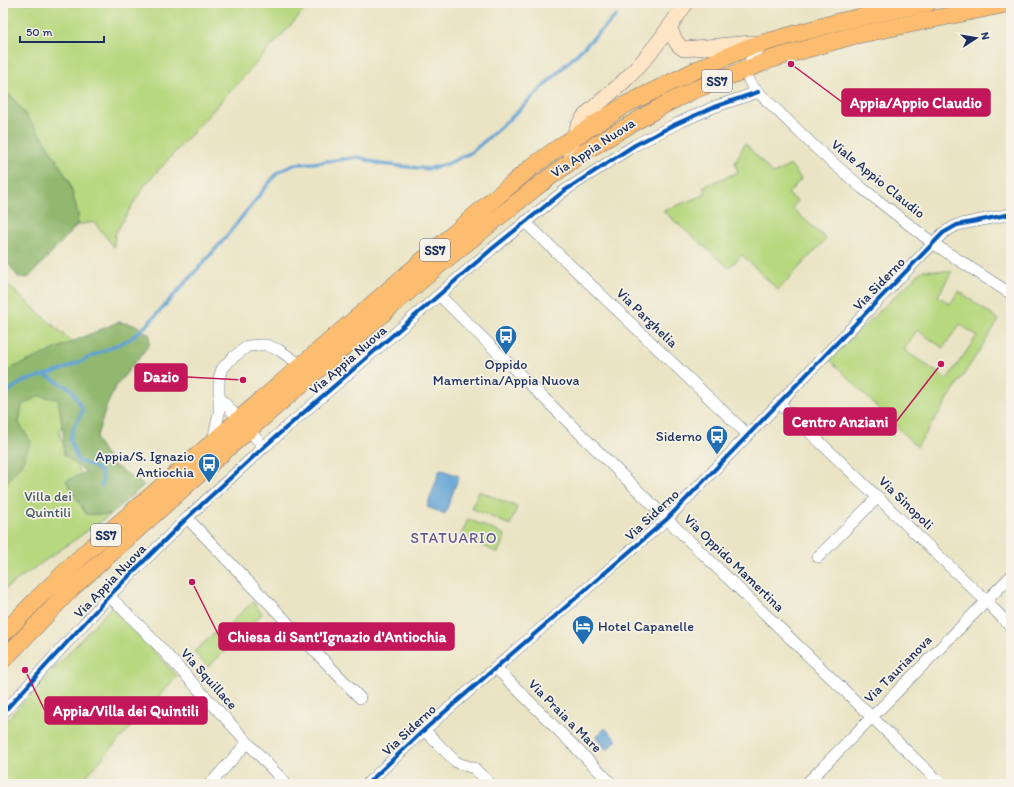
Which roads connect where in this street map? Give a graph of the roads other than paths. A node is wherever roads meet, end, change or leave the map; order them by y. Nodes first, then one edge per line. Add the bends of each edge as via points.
1 (686, 3) edge
2 (928, 3) edge
3 (1011, 3) edge
4 (670, 27) junction
5 (766, 42) junction
6 (747, 68) junction
7 (758, 92) junction
8 (572, 139) junction
9 (572, 159) junction
10 (1011, 214) edge
11 (525, 222) junction
12 (934, 244) junction
13 (1011, 294) edge
14 (439, 295) junction
15 (301, 365) junction
16 (219, 397) junction
17 (779, 403) junction
18 (244, 425) junction
19 (748, 435) junction
20 (213, 441) junction
21 (264, 447) junction
22 (878, 497) junction
23 (187, 518) junction
24 (667, 519) junction
25 (818, 558) dead end
26 (1011, 576) edge
27 (109, 596) junction
28 (986, 601) junction
29 (1011, 627) edge
30 (3, 634) edge
31 (3, 660) edge
32 (496, 668) junction
33 (360, 698) dead end
34 (3, 713) edge
35 (871, 717) junction
36 (424, 730) junction
37 (248, 743) junction
38 (210, 784) edge
39 (286, 784) edge
40 (368, 784) edge
41 (490, 784) edge
42 (612, 784) edge
43 (806, 784) edge
44 (941, 784) edge

1 - 4 main road
2 - 5 main road, Via Appia Nuova / SS7 via 842,21
3 - 6 main road, Via Appia Nuova / SS7 via 852,36
4 - 5 main road via 678,44 688,50
4 - 8 main road via 629,76 583,118
5 - 6 street via 754,53
5 - 8 main road, Via Appia Nuova / SS7 via 655,89
6 - 7 street, Viale Appio Claudio via 749,82
6 - 9 main road, Via Appia Nuova / SS7 via 662,106
7 - 11 street, Via Appia Nuova via 714,107 635,145 564,191
7 - 12 street, Viale Appio Claudio via 845,174
8 - 9 main road
8 - 15 main road, Via Appia Nuova / SS7 via 524,173
9 - 18 main road, Via Appia Nuova / SS7
10 - 12 street, Via Siderno via 957,225 947,230
11 - 14 street, Via Appia Nuova
11 - 19 street, Via Parghelia
12 - 13 street, Viale Appio Claudio
12 - 17 street, Via Siderno
14 - 21 street, Via Appia Nuova
14 - 24 street, Via Oppido Mamertina
15 - 16 street via 272,347 248,346 222,369 218,382
15 - 18 main road, Via Appia Nuova / SS7
16 - 18 street
16 - 20 street via 219,413
17 - 19 street, Via Siderno
17 - 22 street, Via Sinopoli
18 - 20 main road, Via Appia Nuova / SS7
18 - 21 street
18 - 31 main road, Via Appia Nuova / SS7 via 51,609
19 - 24 street, Via Siderno
20 - 30 main road, Via Appia Nuova / SS7 via 82,556
21 - 23 street, Via Appia Nuova
22 - 25 street
22 - 28 street, Via Sinopoli
23 - 27 street, Via Appia Nuova
23 - 33 street
24 - 32 street, Via Siderno
24 - 35 street, Via Oppido Mamertina
26 - 28 street, Via Taurianova
27 - 34 street, Via Appia Nuova
27 - 37 street, Via Squillace via 144,630
28 - 29 street, Via Sinopoli
28 - 35 street, Via Taurianova
32 - 36 street, Via Siderno
32 - 42 street, Via Praia a Mare
35 - 43 street, Via Taurianova
35 - 44 street, Via Oppido Mamertina
36 - 40 street, Via Siderno
36 - 41 street via 455,761 474,768
37 - 38 street
37 - 39 street, Via Squillace

